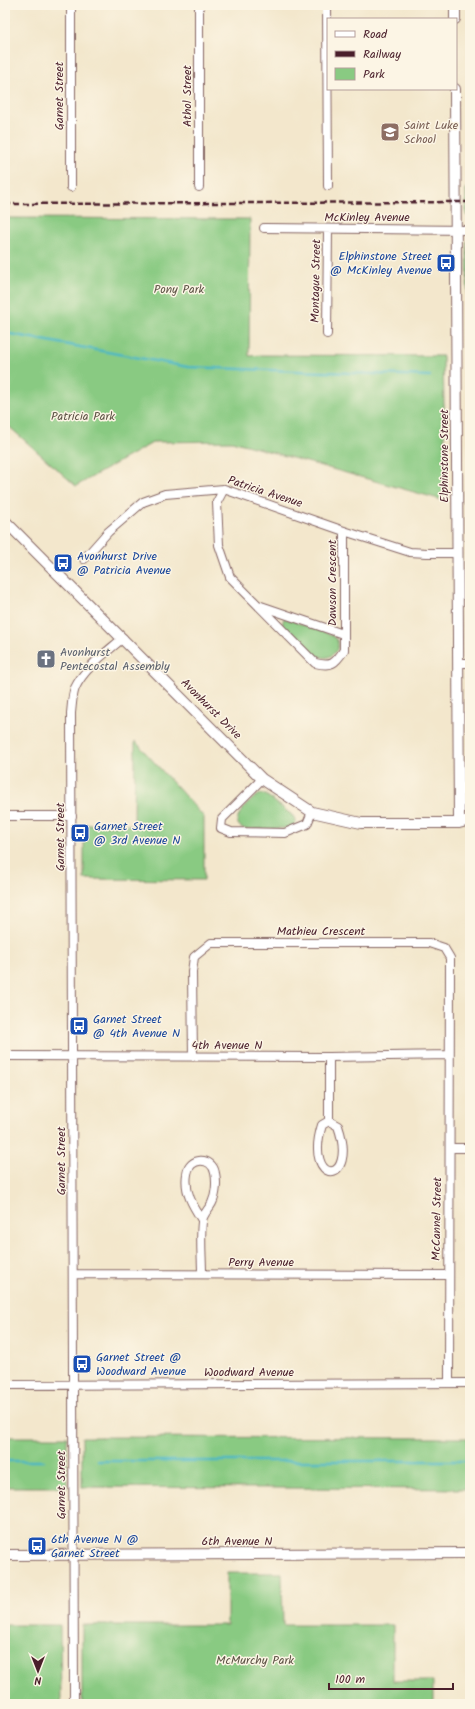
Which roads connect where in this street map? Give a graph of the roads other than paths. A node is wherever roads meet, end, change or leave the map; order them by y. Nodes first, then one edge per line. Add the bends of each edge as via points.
1 (71, 5) edge
2 (199, 5) edge
3 (327, 5) edge
4 (455, 5) edge
5 (327, 18) edge
6 (455, 18) edge
7 (327, 90) edge
8 (455, 90) edge
9 (328, 186) dead end
10 (71, 187) dead end
11 (199, 187) dead end
12 (264, 228) dead end
13 (328, 229) junction
14 (455, 229) junction
15 (470, 230) edge
16 (327, 334) dead end
17 (224, 489) junction
18 (5, 521) edge
19 (344, 531) junction
20 (458, 553) junction
21 (84, 559) dead end
22 (255, 604) junction
23 (343, 634) junction
24 (122, 638) junction
25 (458, 663) junction
26 (470, 663) edge
27 (262, 779) junction
28 (312, 812) junction
29 (5, 816) edge
30 (72, 816) junction
31 (470, 820) edge
32 (459, 823) junction
33 (470, 827) edge
34 (449, 1055) junction
35 (5, 1056) edge
36 (72, 1057) junction
37 (193, 1057) junction
38 (329, 1057) junction
39 (329, 1121) junction
40 (450, 1148) junction
41 (470, 1148) edge
42 (202, 1220) junction
43 (73, 1274) junction
44 (202, 1274) junction
45 (448, 1275) junction
46 (449, 1383) junction
47 (470, 1383) edge
48 (5, 1385) edge
49 (72, 1385) junction
50 (470, 1553) edge
51 (5, 1555) edge
52 (73, 1555) junction
53 (74, 1704) edge

1 - 10 street, Garnet Street
2 - 11 street, Athol Street
3 - 5 street
4 - 6 street
7 - 9 street
8 - 14 street, Elphinstone Street
12 - 13 street, McKinley Avenue
13 - 14 street, McKinley Avenue
13 - 16 street, Montague Street
14 - 15 street, McKinley Avenue
14 - 20 street, Elphinstone Street
17 - 19 street, Patricia Avenue
17 - 21 street, Patricia Avenue via 165,494 143,502 108,532
17 - 22 street, Dawson Crescent via 216,502 219,545 230,577
18 - 24 street, Avonhurst Drive
19 - 20 street, Patricia Avenue via 410,552
19 - 23 street, Dawson Crescent
20 - 25 street, Elphinstone Street
22 - 23 street, Dawson Crescent
22 - 23 street, Dawson Crescent via 314,663 325,666 336,662 344,650
24 - 27 street, Avonhurst Drive
24 - 30 street, Garnet Street via 91,666 75,688 71,713
25 - 26 street
25 - 32 street, Elphinstone Street
27 - 28 street, Avonhurst Drive
27 - 28 street via 222,819 221,828 231,832 285,833 307,824
28 - 32 street, Avonhurst Drive via 361,823
29 - 30 street
30 - 36 street, Garnet Street
31 - 32 street, Avonhurst Drive
32 - 33 street, Avonhurst Drive
34 - 37 street, Mathieu Crescent via 450,958 444,948 429,943 211,943 194,957
34 - 38 street, 4th Avenue N
34 - 40 street, McCannel Street
35 - 36 street, 4th Avenue N
36 - 37 street, 4th Avenue N
36 - 43 street, Garnet Street
37 - 38 street, 4th Avenue N
38 - 39 street
39 - 39 street via 322,1125 318,1147 321,1165 325,1170 332,1172 341,1165 343,1145 338,1126
40 - 41 street
40 - 45 street, McCannel Street
42 - 42 street via 213,1202 216,1189 215,1174 213,1165 206,1160 197,1160 190,1166 187,1174 188,1190 191,1204
42 - 44 street
43 - 44 street, Perry Avenue
43 - 49 street, Garnet Street
44 - 45 street, Perry Avenue
45 - 46 street, McCannel Street
46 - 47 street, Woodward Avenue
46 - 49 street, Woodward Avenue
48 - 49 street, Woodward Avenue
49 - 52 street, Garnet Street
50 - 52 street, 6th Avenue N
51 - 52 street, 6th Avenue N
52 - 53 street, Garnet Street

